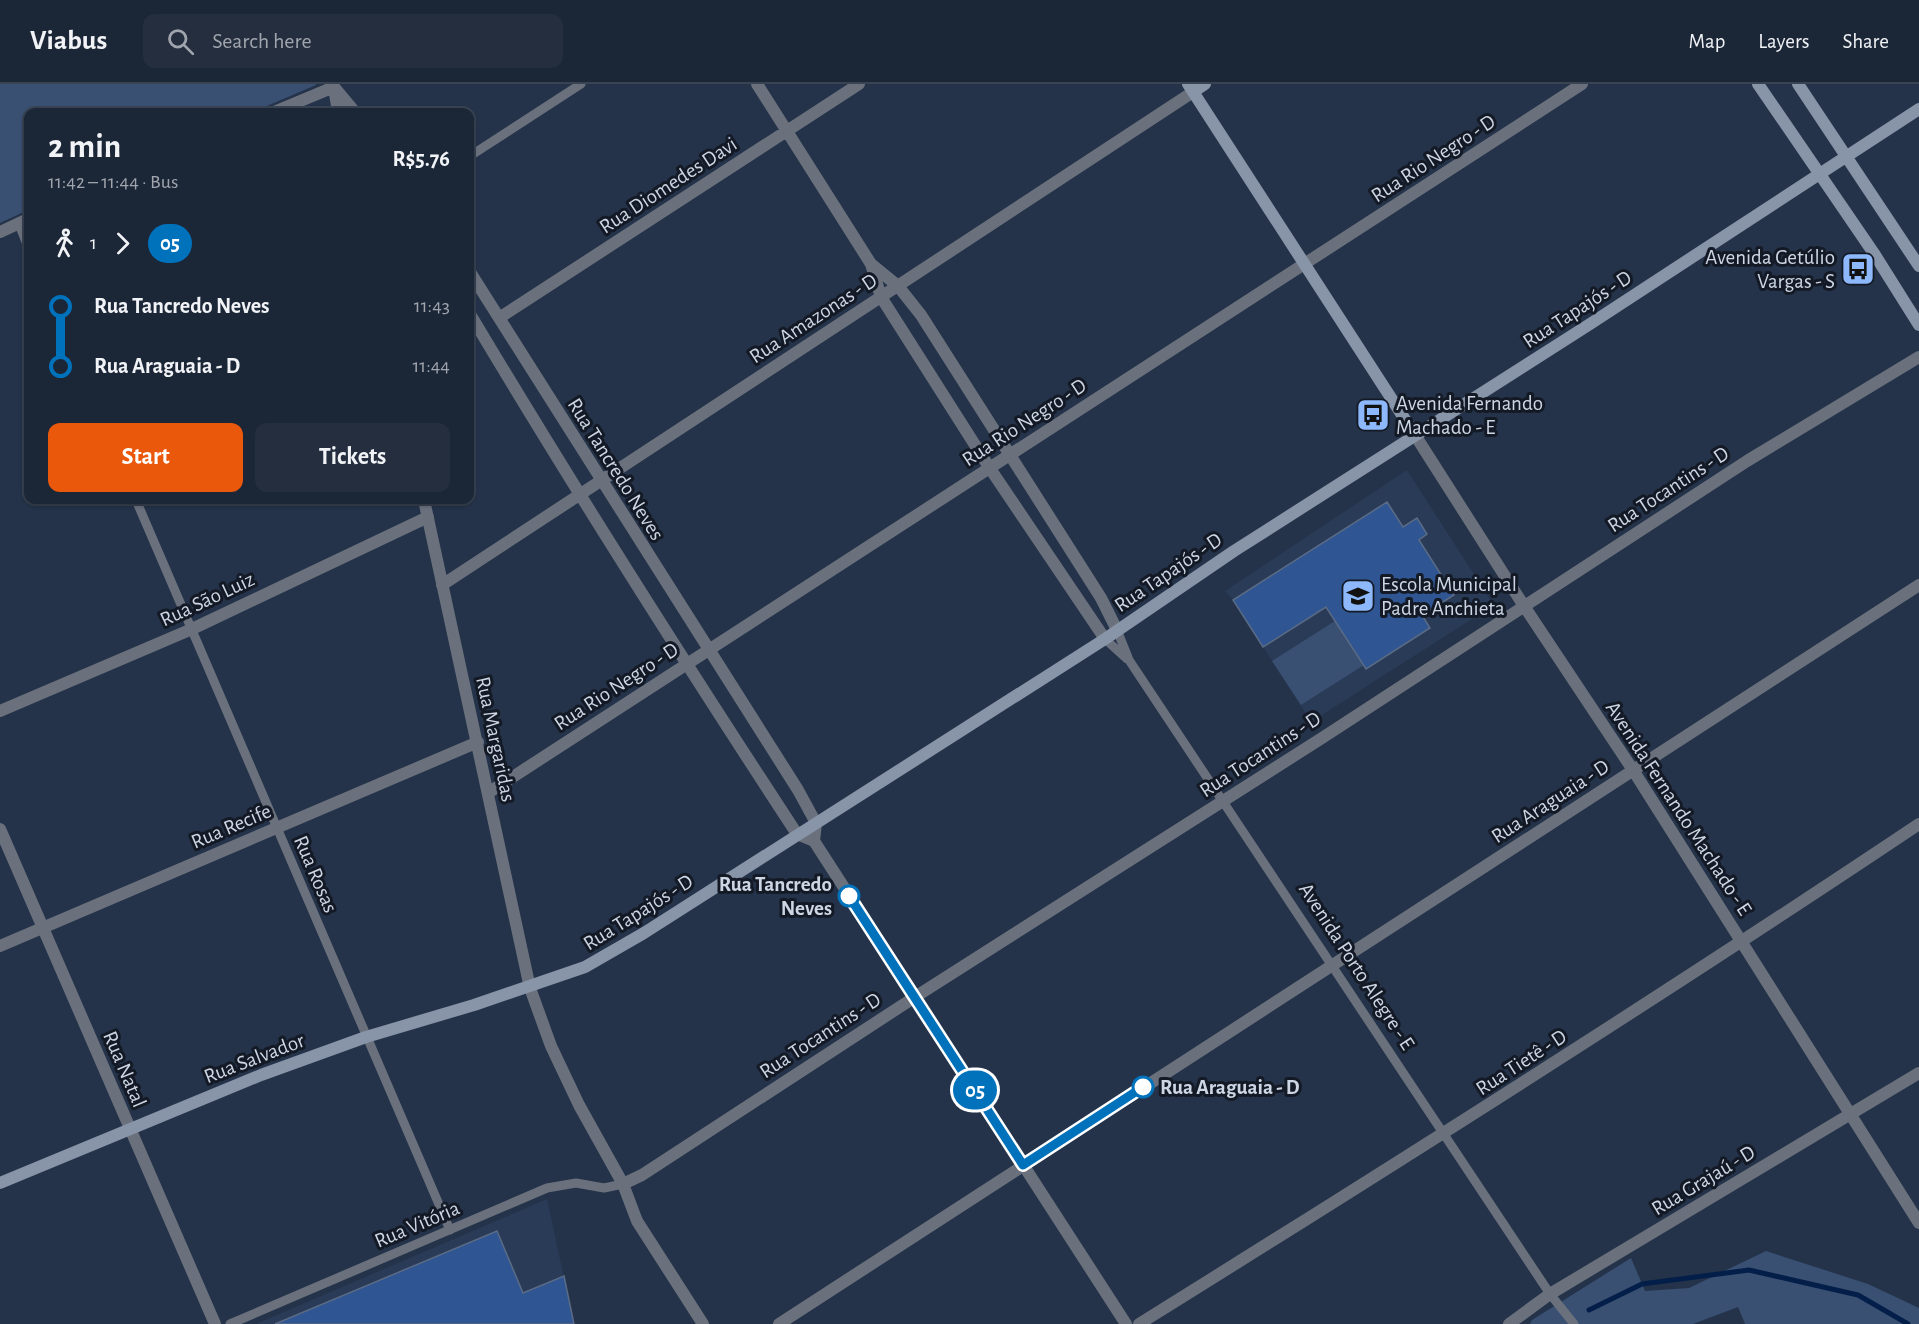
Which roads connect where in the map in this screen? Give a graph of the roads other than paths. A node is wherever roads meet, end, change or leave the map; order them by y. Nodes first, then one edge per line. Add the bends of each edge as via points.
1 (581, 84) edge
2 (757, 84) edge
3 (859, 84) edge
4 (1205, 84) edge
5 (1582, 84) edge
6 (1758, 84) edge
7 (1798, 84) edge
8 (334, 85) edge
9 (1191, 88) edge
10 (283, 108) edge
11 (337, 108) edge
12 (348, 108) edge
13 (352, 108) edge
14 (1919, 109) edge
15 (788, 130) junction
16 (474, 153) edge
17 (1847, 157) junction
18 (1819, 173) junction
19 (24, 222) edge
20 (0, 232) edge
21 (871, 264) junction
22 (1305, 265) junction
23 (1919, 266) edge
24 (474, 278) edge
25 (898, 286) junction
26 (881, 297) junction
27 (499, 318) junction
28 (474, 321) edge
29 (1919, 325) edge
30 (1919, 357) edge
31 (1415, 435) junction
32 (1010, 453) junction
33 (989, 467) junction
34 (601, 481) junction
35 (579, 495) junction
36 (138, 504) edge
37 (425, 504) edge
38 (428, 517) junction
39 (442, 585) junction
40 (1919, 585) edge
41 (1524, 606) junction
42 (192, 629) junction
43 (1117, 630) junction
44 (1105, 639) junction
45 (708, 650) junction
46 (1129, 660) junction
47 (686, 664) junction
48 (0, 711) edge
49 (478, 742) junction
50 (1633, 770) junction
51 (488, 793) junction
52 (1224, 801) junction
53 (816, 823) junction
54 (1919, 824) edge
55 (276, 828) junction
56 (0, 829) edge
57 (797, 834) junction
58 (814, 842) junction
59 (43, 928) junction
60 (1742, 943) junction
61 (0, 946) edge
62 (1332, 965) junction
63 (530, 988) junction
64 (915, 997) junction
65 (366, 1037) junction
66 (1919, 1073) edge
67 (1850, 1115) junction
68 (129, 1130) junction
69 (1444, 1134) junction
70 (1023, 1165) junction
71 (0, 1183) edge
72 (622, 1184) junction
73 (1919, 1223) edge
74 (450, 1230) junction
75 (1550, 1294) junction
76 (215, 1324) edge
77 (230, 1324) edge
78 (703, 1324) edge
79 (779, 1324) edge
80 (1126, 1324) edge
81 (1139, 1324) edge
82 (1509, 1324) edge
83 (1574, 1324) edge

1 - 16 lane
2 - 15 street, Avenida Porto Alegre - E
3 - 15 street, Rua Diomedes Davi
4 - 9 street, Rua Amazonas - D
5 - 22 street, Rua Rio Negro - D
6 - 18 street
7 - 17 street
8 - 10 street
8 - 11 street
8 - 12 street
8 - 13 street
9 - 22 street, Avenida Fernando Machado - E
9 - 25 street, Rua Amazonas - D
14 - 17 street, Rua Tapajós - D
15 - 21 street, Avenida Porto Alegre - E
15 - 27 street, Rua Diomedes Davi
17 - 18 street, Rua Tapajós - D
17 - 23 street
18 - 29 street
18 - 31 street, Rua Tapajós - D
19 - 20 street
21 - 25 street, Avenida Porto Alegre - E
21 - 26 street, Avenida Porto Alegre - E
22 - 31 street, Avenida Fernando Machado - E
22 - 32 street, Rua Rio Negro - D
24 - 27 street, Rua Tancredo Neves
25 - 26 street, Rua Amazonas - D
25 - 32 street, Avenida Porto Alegre - E
26 - 33 street, Avenida Porto Alegre - E
26 - 34 street, Rua Amazonas - D
27 - 34 street, Rua Tancredo Neves
28 - 35 street
30 - 41 street, Rua Tocantins - D via 1747,461
31 - 41 street, Avenida Fernando Machado - E
31 - 43 street, Rua Tapajós - D
32 - 33 street, Rua Rio Negro - D
32 - 43 street, Avenida Porto Alegre - E
33 - 44 street, Avenida Porto Alegre - E
33 - 45 street, Rua Rio Negro - D
34 - 35 street, Rua Amazonas - D
34 - 45 street, Rua Tancredo Neves
35 - 39 street, Rua Amazonas - D
35 - 47 street
36 - 42 lane, Rua Rosas
37 - 38 street, Rua Margaridas
38 - 39 street, Rua Margaridas
38 - 42 street, Rua São Luiz
39 - 49 street, Rua Margaridas
40 - 50 street, Rua Araguaia - D
41 - 50 street, Avenida Fernando Machado - E
41 - 52 street, Rua Tocantins - D
42 - 48 street, Rua São Luiz
42 - 55 lane, Rua Rosas
43 - 44 street, Rua Tapajós - D
43 - 46 lane, Avenida Porto Alegre - E
44 - 46 lane, Avenida Porto Alegre - E
44 - 53 street, Rua Tapajós - D
45 - 47 street, Rua Rio Negro - D
45 - 53 street, Rua Tancredo Neves
46 - 52 lane, Avenida Porto Alegre - E
47 - 51 street, Rua Rio Negro - D
47 - 57 street
49 - 51 street, Rua Margaridas
49 - 55 street, Rua Recife
50 - 60 street, Avenida Fernando Machado - E
50 - 62 street, Rua Araguaia - D
51 - 63 street, Rua Margaridas
52 - 62 lane, Avenida Porto Alegre - E
52 - 64 street, Rua Tocantins - D
53 - 57 street, Rua Tapajós - D
53 - 58 street
54 - 60 street, Rua Tietê - D
55 - 59 street, Rua Recife
55 - 65 lane, Rua Rosas
56 - 59 street, Rua Natal
57 - 58 street
57 - 63 street, Rua Tapajós - D via 585,968
58 - 64 street
59 - 61 street, Rua Recife
59 - 68 street, Rua Natal
60 - 67 street, Avenida Fernando Machado - E
60 - 69 street, Rua Tietê - D
62 - 69 lane, Avenida Porto Alegre - E
62 - 70 street, Rua Araguaia - D
63 - 65 street, Rua Salvador
63 - 72 street, Rua Margaridas via 565,1076
64 - 70 street
64 - 72 street, Rua Tocantins - D via 642,1175
65 - 68 street, Rua Salvador
65 - 74 lane, Rua Rosas
66 - 67 street, Rua Grajaú - D
67 - 73 street, Avenida Fernando Machado - E
67 - 75 street, Rua Grajaú - D
68 - 71 street, Rua Salvador
68 - 76 street, Rua Natal
69 - 75 lane, Avenida Porto Alegre - E
69 - 81 street, Rua Tietê - D
70 - 79 street, Rua Araguaia - D
70 - 80 street
72 - 74 lane, Rua Vitória via 604,1188 576,1183 547,1188
72 - 78 street, Rua Margaridas via 637,1221
74 - 77 lane, Rua Vitória
75 - 82 street, Rua Grajaú - D
75 - 83 lane, Avenida Porto Alegre - E

